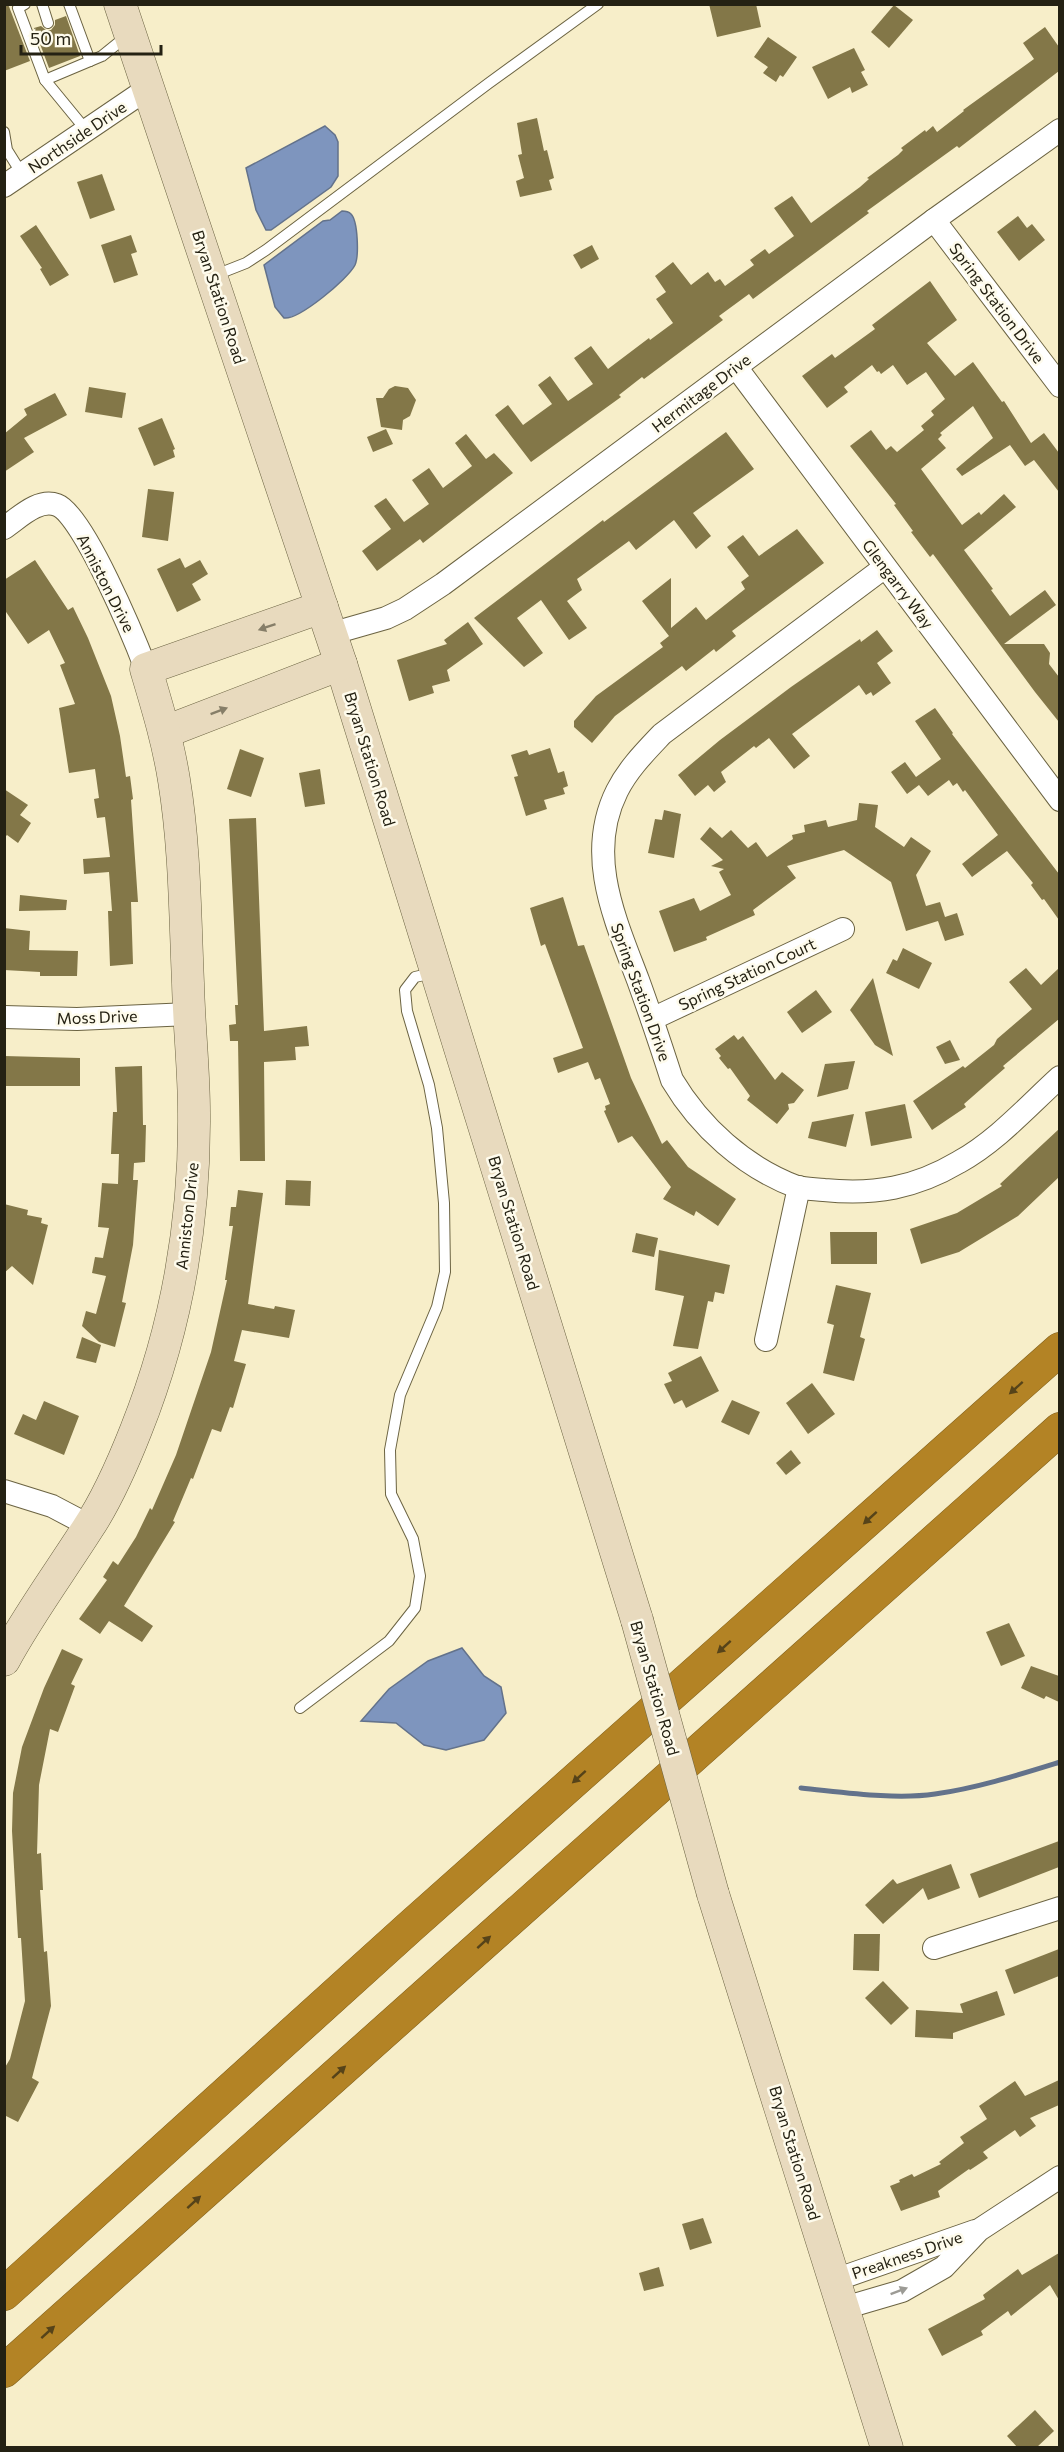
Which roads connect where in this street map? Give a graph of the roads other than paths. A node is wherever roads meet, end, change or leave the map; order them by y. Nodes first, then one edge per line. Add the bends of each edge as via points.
1 (25, 4) edge
2 (42, 4) edge
3 (69, 4) edge
4 (598, 4) edge
5 (125, 19) edge
6 (48, 23) dead end
7 (90, 61) junction
8 (45, 80) junction
9 (150, 87) junction
10 (86, 130) junction
11 (1059, 130) edge
12 (4, 132) edge
13 (14, 180) edge
14 (934, 220) junction
15 (212, 276) junction
16 (736, 367) junction
17 (1059, 386) edge
18 (4, 528) edge
19 (885, 567) junction
20 (326, 620) junction
21 (341, 664) junction
22 (146, 669) junction
23 (165, 732) junction
24 (1059, 800) edge
25 (843, 928) dead end
26 (436, 972) junction
27 (189, 1014) junction
28 (4, 1017) edge
29 (652, 1019) junction
30 (1059, 1077) edge
31 (799, 1187) junction
32 (766, 1340) dead end
33 (1059, 1349) edge
34 (1059, 1429) edge
35 (4, 1491) edge
36 (90, 1526) junction
37 (4, 1660) edge
38 (300, 1708) dead end
39 (1059, 1908) edge
40 (934, 1948) dead end
41 (1059, 2177) edge
42 (979, 2230) junction
43 (4, 2294) edge
44 (839, 2294) junction
45 (4, 2371) edge
46 (887, 2448) edge

1 - 8 lane via 18,8
2 - 6 lane
3 - 7 lane
4 - 15 lane via 266,250 246,263
5 - 7 lane via 102,56
5 - 9 main road, Bryan Station Road
7 - 8 lane via 64,67
8 - 10 lane
9 - 10 street, Northside Drive
9 - 15 main road, Bryan Station Road
10 - 13 street, Northside Drive
11 - 14 street, Hermitage Drive
12 - 13 lane
14 - 16 street, Hermitage Drive
14 - 17 street, Spring Station Drive
15 - 20 main road, Bryan Station Road
16 - 19 street, Glengarry Way
16 - 20 street, Hermitage Drive via 405,609 386,618
18 - 22 street, Anniston Drive via 37,506 56,505 70,516 120,606
19 - 24 street, Glengarry Way
19 - 29 street, Spring Station Drive via 662,734 636,761 616,792 604,827 602,862 609,901
20 - 21 main road, Bryan Station Road
20 -> 22 main road
23 -> 21 main road
21 - 26 main road, Bryan Station Road
22 - 23 main road, Anniston Drive
23 - 27 main road, Anniston Drive via 181,842
25 - 29 street, Spring Station Court
26 - 38 lane via 415,977 405,990 437,1128 445,1249 445,1272 437,1307 400,1395 390,1450 391,1494 413,1539 420,1576 415,1608 389,1641
26 - 44 main road, Bryan Station Road, bridge via 637,1620 713,1894
27 - 28 street, Moss Drive via 77,1019
27 - 36 main road, Anniston Drive via 194,1166 182,1268 162,1352 136,1429
29 - 31 street, Spring Station Drive via 672,1080 686,1104 746,1158
30 - 31 street, Spring Station Drive via 987,1143 933,1176 909,1186 877,1191
31 - 32 street
33 -> 43 highway
45 -> 34 highway
35 - 36 street via 52,1506
36 - 37 main road, Anniston Drive
39 - 40 street
41 - 42 street, Preakness Drive
42 - 44 street, Preakness Drive
44 -> 42 street, Preakness Drive via 902,2291 944,2267
44 - 46 main road, Bryan Station Road

